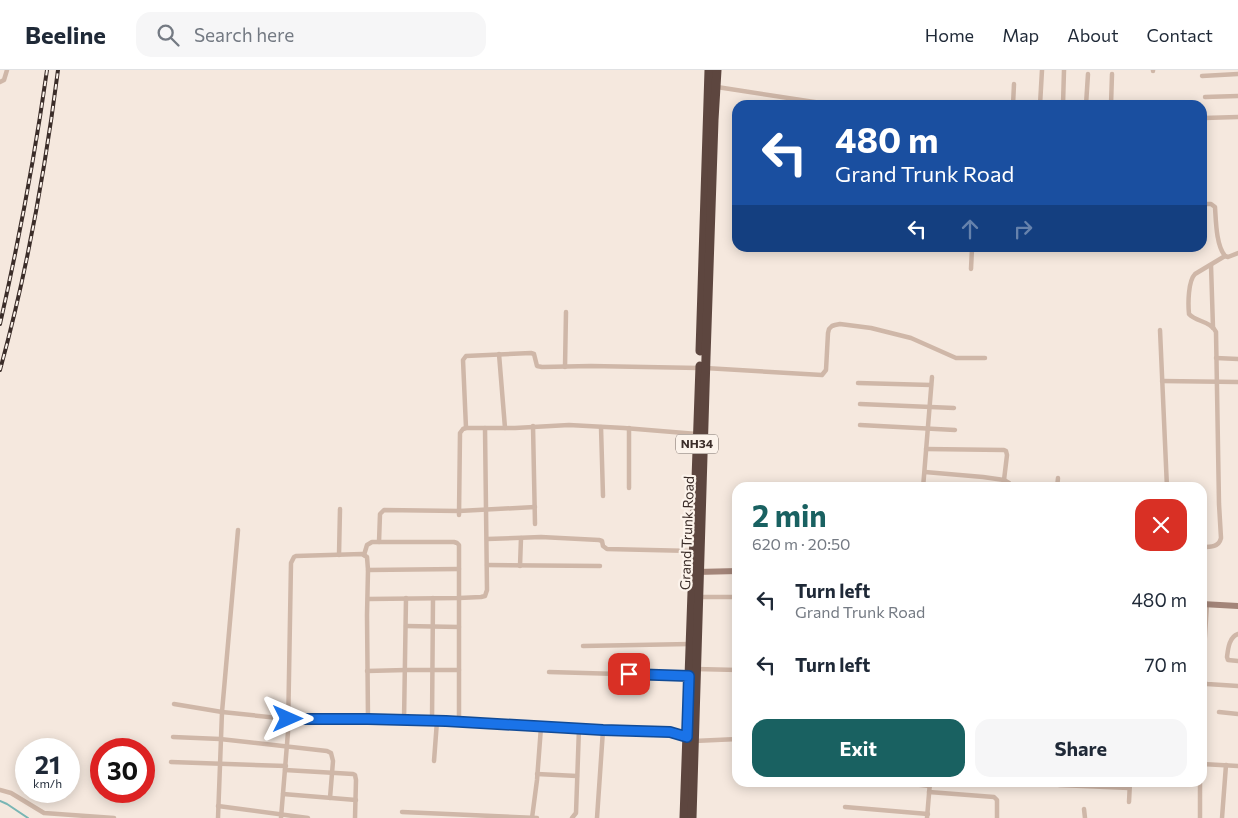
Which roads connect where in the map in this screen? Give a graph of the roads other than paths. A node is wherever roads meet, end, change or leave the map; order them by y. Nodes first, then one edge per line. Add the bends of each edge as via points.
1 (6, 70) edge
2 (709, 70) edge
3 (717, 70) edge
4 (1042, 70) edge
5 (1064, 70) edge
6 (1088, 74) dead end
7 (1112, 74) dead end
8 (1238, 74) edge
9 (1202, 76) dead end
10 (0, 82) edge
11 (1014, 84) dead end
12 (717, 87) junction
13 (1238, 96) edge
14 (1205, 97) dead end
15 (802, 100) edge
16 (1013, 100) edge
17 (1040, 100) edge
18 (1063, 100) edge
19 (1086, 100) edge
20 (1111, 100) edge
21 (1238, 117) edge
22 (1207, 118) edge
23 (1207, 204) edge
24 (972, 252) edge
25 (1238, 252) edge
26 (1225, 256) junction
27 (1211, 264) junction
28 (971, 269) dead end
29 (566, 312) dead end
30 (1213, 328) junction
31 (1160, 330) dead end
32 (499, 354) junction
33 (703, 357) junction
34 (985, 358) dead end
35 (1216, 358) junction
36 (1238, 358) edge
37 (566, 367) junction
38 (702, 368) junction
39 (932, 377) dead end
40 (1162, 382) junction
41 (1216, 382) junction
42 (1238, 382) edge
43 (858, 383) dead end
44 (930, 385) junction
45 (860, 404) dead end
46 (929, 406) junction
47 (954, 408) dead end
48 (860, 425) dead end
49 (533, 426) junction
50 (601, 427) junction
51 (466, 428) junction
52 (485, 428) junction
53 (505, 428) junction
54 (629, 428) junction
55 (928, 428) junction
56 (955, 430) dead end
57 (700, 434) junction
58 (926, 449) junction
59 (925, 472) junction
60 (1058, 478) dead end
61 (1004, 480) junction
62 (924, 482) edge
63 (1009, 482) edge
64 (1058, 482) edge
65 (1167, 482) edge
66 (630, 488) dead end
67 (603, 496) dead end
68 (535, 507) junction
69 (340, 509) dead end
70 (486, 510) junction
71 (459, 513) junction
72 (535, 524) dead end
73 (238, 530) dead end
74 (521, 538) junction
75 (487, 539) junction
76 (379, 542) junction
77 (1207, 546) edge
78 (693, 551) junction
79 (339, 555) junction
80 (364, 555) junction
81 (487, 566) junction
82 (520, 566) junction
83 (600, 566) dead end
84 (459, 569) junction
85 (368, 570) junction
86 (695, 572) junction
87 (732, 572) edge
88 (698, 597) junction
89 (732, 597) edge
90 (406, 598) junction
91 (433, 598) junction
92 (459, 598) junction
93 (368, 599) junction
94 (1207, 604) edge
95 (1238, 606) edge
96 (406, 626) junction
97 (432, 626) junction
98 (459, 626) junction
99 (1238, 634) edge
100 (690, 644) junction
101 (583, 646) dead end
102 (1238, 661) edge
103 (696, 669) junction
104 (406, 670) junction
105 (432, 670) junction
106 (459, 670) junction
107 (732, 670) edge
108 (367, 671) junction
109 (549, 672) dead end
110 (689, 676) junction
111 (1207, 684) edge
112 (1238, 686) edge
113 (174, 704) dead end
114 (222, 712) junction
115 (1219, 712) dead end
116 (1238, 714) edge
117 (288, 719) junction
118 (368, 719) junction
119 (404, 721) junction
120 (434, 721) junction
121 (459, 722) junction
122 (542, 727) junction
123 (579, 728) junction
124 (603, 730) junction
125 (172, 737) dead end
126 (220, 739) junction
127 (691, 739) junction
128 (732, 739) edge
129 (286, 746) junction
130 (434, 761) dead end
131 (171, 762) dead end
132 (220, 763) junction
133 (1207, 764) edge
134 (1226, 765) junction
135 (1238, 766) edge
136 (286, 768) junction
137 (332, 772) junction
138 (538, 774) junction
139 (577, 776) junction
140 (930, 787) edge
141 (1106, 787) edge
142 (1200, 787) edge
143 (1129, 788) joint
144 (0, 790) edge
145 (283, 794) junction
146 (330, 798) junction
147 (356, 800) junction
148 (1129, 802) dead end
149 (218, 806) junction
150 (845, 806) dead end
151 (1084, 809) dead end
152 (896, 811) junction
153 (402, 812) dead end
154 (281, 816) edge
155 (928, 816) edge
156 (114, 818) edge
157 (218, 818) edge
158 (308, 818) edge
159 (355, 818) edge
160 (532, 818) edge
161 (537, 818) edge
162 (572, 818) edge
163 (597, 818) edge
164 (684, 818) edge
165 (692, 818) edge
166 (896, 818) edge
167 (997, 818) edge
168 (1085, 818) edge
169 (1200, 818) edge
170 (1222, 818) edge

1 - 10 street via 4,80
2 - 33 highway, Grand Trunk Road / NH34
3 - 12 highway, Grand Trunk Road / NH34
4 - 17 street
5 - 18 street
6 - 19 street
7 - 20 street
8 - 9 street
11 - 16 street
12 - 15 street
12 - 33 highway, Grand Trunk Road / NH34
13 - 14 street
21 - 22 street
23 - 26 street via 1215,207 1219,242
24 - 28 street
25 - 26 street
26 - 27 street
27 - 30 street
27 - 30 street via 1191,278 1188,312
29 - 37 street
30 - 35 street via 1216,332
31 - 40 street
32 - 37 street via 533,353 539,367
32 - 51 street via 468,355 463,360
32 - 53 street
33 - 38 highway, Grand Trunk Road / NH34
34 - 38 street via 956,358 898,334 840,324 829,329 826,370 822,375
35 - 36 street
35 - 41 street
37 - 38 street
38 - 57 highway, Grand Trunk Road / NH34
39 - 44 street
40 - 41 street
40 - 65 street
41 - 42 street
41 - 77 street via 1221,538 1216,545
43 - 44 street
44 - 46 street
45 - 46 street
46 - 47 street
46 - 55 street
48 - 55 street
49 - 50 street
49 - 53 street
49 - 68 street
50 - 54 street
50 - 67 street
51 - 52 street
51 - 71 street via 460,433
52 - 53 street
52 - 70 street
54 - 57 street
54 - 66 street
55 - 56 street
55 - 58 street
57 - 78 highway, Grand Trunk Road / NH34
57 - 86 highway, Grand Trunk Road / NH34
58 - 59 street
58 - 61 street via 1004,450 1007,455
59 - 61 street
59 - 62 street
60 - 64 street
61 - 63 street
68 - 70 street
68 - 72 street
69 - 79 street
70 - 71 street
70 - 75 street
71 - 76 street via 384,510 380,514
73 - 114 street
74 - 75 street
74 - 78 street via 599,540 607,549
74 - 82 street
75 - 81 street
76 - 80 street via 367,545
76 - 84 street via 457,543
78 - 86 highway, Grand Trunk Road / NH34
79 - 80 street
79 - 117 street via 296,556 291,563
80 - 85 street
81 - 82 street
81 - 92 street via 488,590 485,596
82 - 83 street
84 - 85 street
84 - 92 street
85 - 93 street
86 - 87 street
86 - 88 highway, Grand Trunk Road / NH34
86 - 100 highway, Grand Trunk Road / NH34
88 - 89 street
88 - 103 highway, Grand Trunk Road / NH34
90 - 91 street
90 - 93 street
90 - 96 street
91 - 92 street
91 - 97 street
92 - 98 street
93 - 108 street
94 - 95 street
96 - 97 street
96 - 104 street
97 - 98 street
97 - 105 street
98 - 106 street
99 - 102 street via 1232,638 1227,657
100 - 101 street
100 - 110 highway, Grand Trunk Road / NH34
103 - 107 street
103 - 127 highway, Grand Trunk Road / NH34
104 - 105 street
104 - 108 street
104 - 119 street
105 - 106 street
105 - 120 street
106 - 121 street
108 - 118 street
109 - 110 street
110 - 127 highway, Grand Trunk Road / NH34
111 - 112 street
113 - 114 street
114 - 117 street
114 - 126 street
115 - 116 street
117 - 118 street
117 - 129 street
118 - 119 street
119 - 120 street
120 - 121 street
120 - 130 street
121 - 122 street
122 - 123 street
122 - 138 street
123 - 124 street
123 - 139 street
124 - 127 street via 670,732
124 - 163 street
125 - 126 street
126 - 129 street
126 - 132 street
127 - 128 street
127 - 164 highway, Grand Trunk Road / NH34
127 - 165 highway, Grand Trunk Road / NH34
129 - 136 street
129 - 137 street via 331,753
131 - 132 street
132 - 136 street
132 - 149 street
133 - 134 street
134 - 135 street
134 - 170 street
136 - 137 street
136 - 145 street
137 - 146 street
137 - 147 street via 354,775
138 - 139 street
138 - 160 street
139 - 162 street via 576,813
140 - 155 street
140 - 167 street via 994,797 997,800
141 - 143 street
142 - 169 street
143 - 148 street
144 - 156 street via 44,813
145 - 146 street
145 - 154 street
146 - 147 street
147 - 159 street
149 - 154 street
149 - 157 street
150 - 152 street
151 - 168 street
152 - 155 street
152 - 166 street
153 - 160 street
154 - 158 street
160 - 161 street

